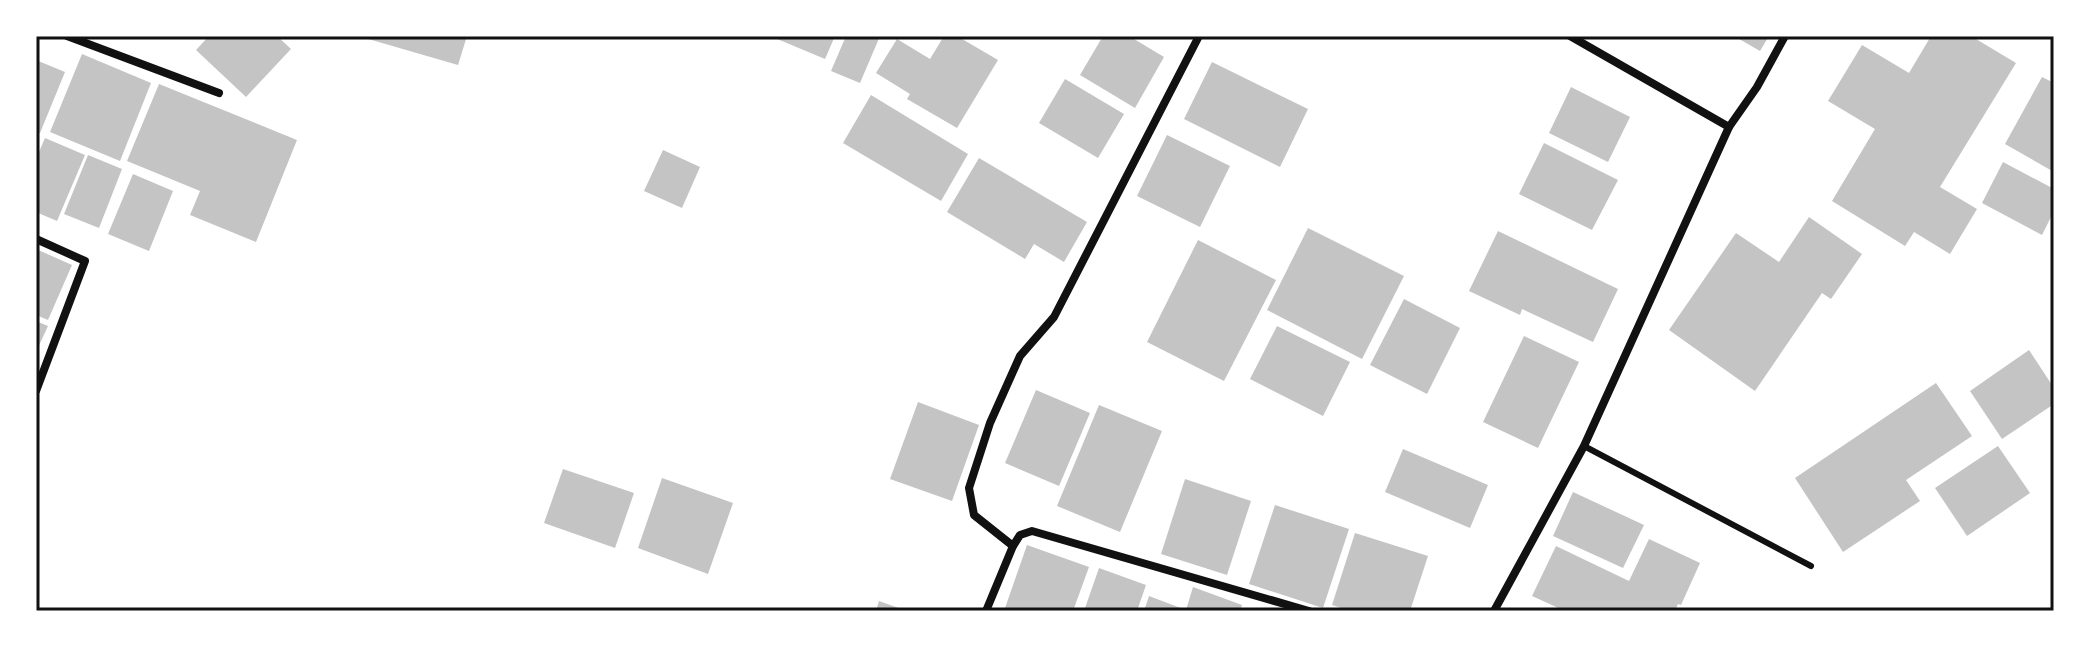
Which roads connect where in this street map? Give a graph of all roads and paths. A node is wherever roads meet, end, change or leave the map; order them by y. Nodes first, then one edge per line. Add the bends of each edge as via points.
1 (67, 36) edge
2 (1199, 36) edge
3 (1570, 36) edge
4 (1785, 36) edge
5 (219, 93) dead end
6 (1729, 127) junction
7 (36, 239) edge
8 (36, 391) edge
9 (1584, 446) junction
10 (1013, 546) junction
11 (1811, 566) dead end
12 (986, 611) edge
13 (1309, 611) edge
14 (1494, 611) edge

1 - 5 street
2 - 10 street via 1054,317 1020,356 990,423 969,488 974,515
3 - 6 street
4 - 6 street
6 - 9 street
7 - 8 street via 85,261
9 - 11 lane
9 - 14 street
10 - 12 street
10 - 13 street via 1020,535 1043,533

